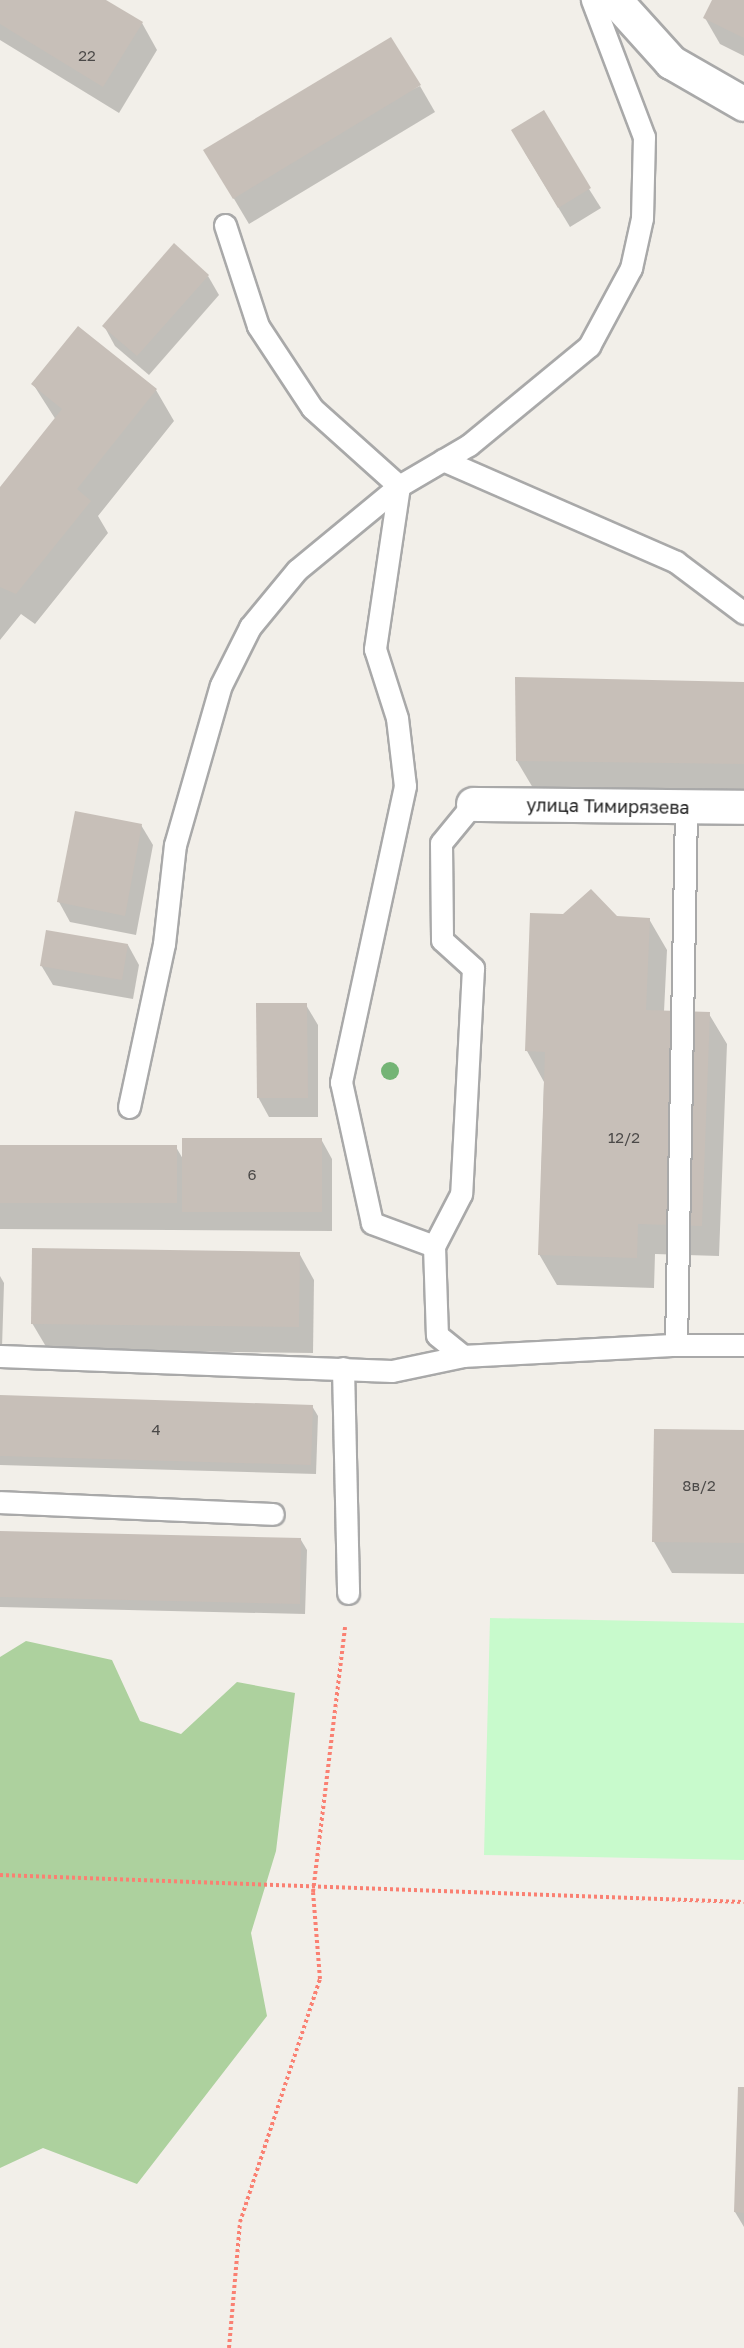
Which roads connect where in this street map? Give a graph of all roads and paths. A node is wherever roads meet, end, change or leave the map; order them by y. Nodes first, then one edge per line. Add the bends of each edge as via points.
1 (592, 0) edge
2 (615, 0) edge
3 (744, 104) edge
4 (225, 225) dead end
5 (442, 460) junction
6 (399, 486) junction
7 (744, 613) edge
8 (473, 804) joint
9 (744, 807) edge
10 (686, 808) junction
11 (129, 1107) dead end
12 (434, 1246) junction
13 (676, 1345) junction
14 (744, 1345) edge
15 (0, 1356) edge
16 (463, 1356) junction
17 (343, 1368) junction
18 (0, 1503) edge
19 (273, 1514) dead end
20 (348, 1593) joint
21 (0, 1875) edge
22 (314, 1887) junction
23 (744, 1902) edge
24 (229, 2348) edge

1 - 5 lane via 645,137 642,218 631,268 589,346 469,445
2 - 3 street via 671,62
4 - 6 lane via 258,326 312,408
5 - 6 lane
5 - 7 lane via 676,562
6 - 11 lane via 297,570 250,627 221,685 176,845 164,944
6 - 12 lane via 375,649 397,718 405,786 341,1082 372,1223
8 - 10 street, улица Тимирязева
8 - 12 lane via 441,843 442,940 473,968 461,1194
9 - 10 street, улица Тимирязева
10 - 13 lane
12 - 16 lane via 437,1335
13 - 14 lane
13 - 16 lane
15 - 17 lane
16 - 17 lane via 424,1368
17 - 20 lane
18 - 19 lane
20 - 22 path
21 - 22 path
22 - 23 path
22 - 24 path via 320,1979 240,2222

